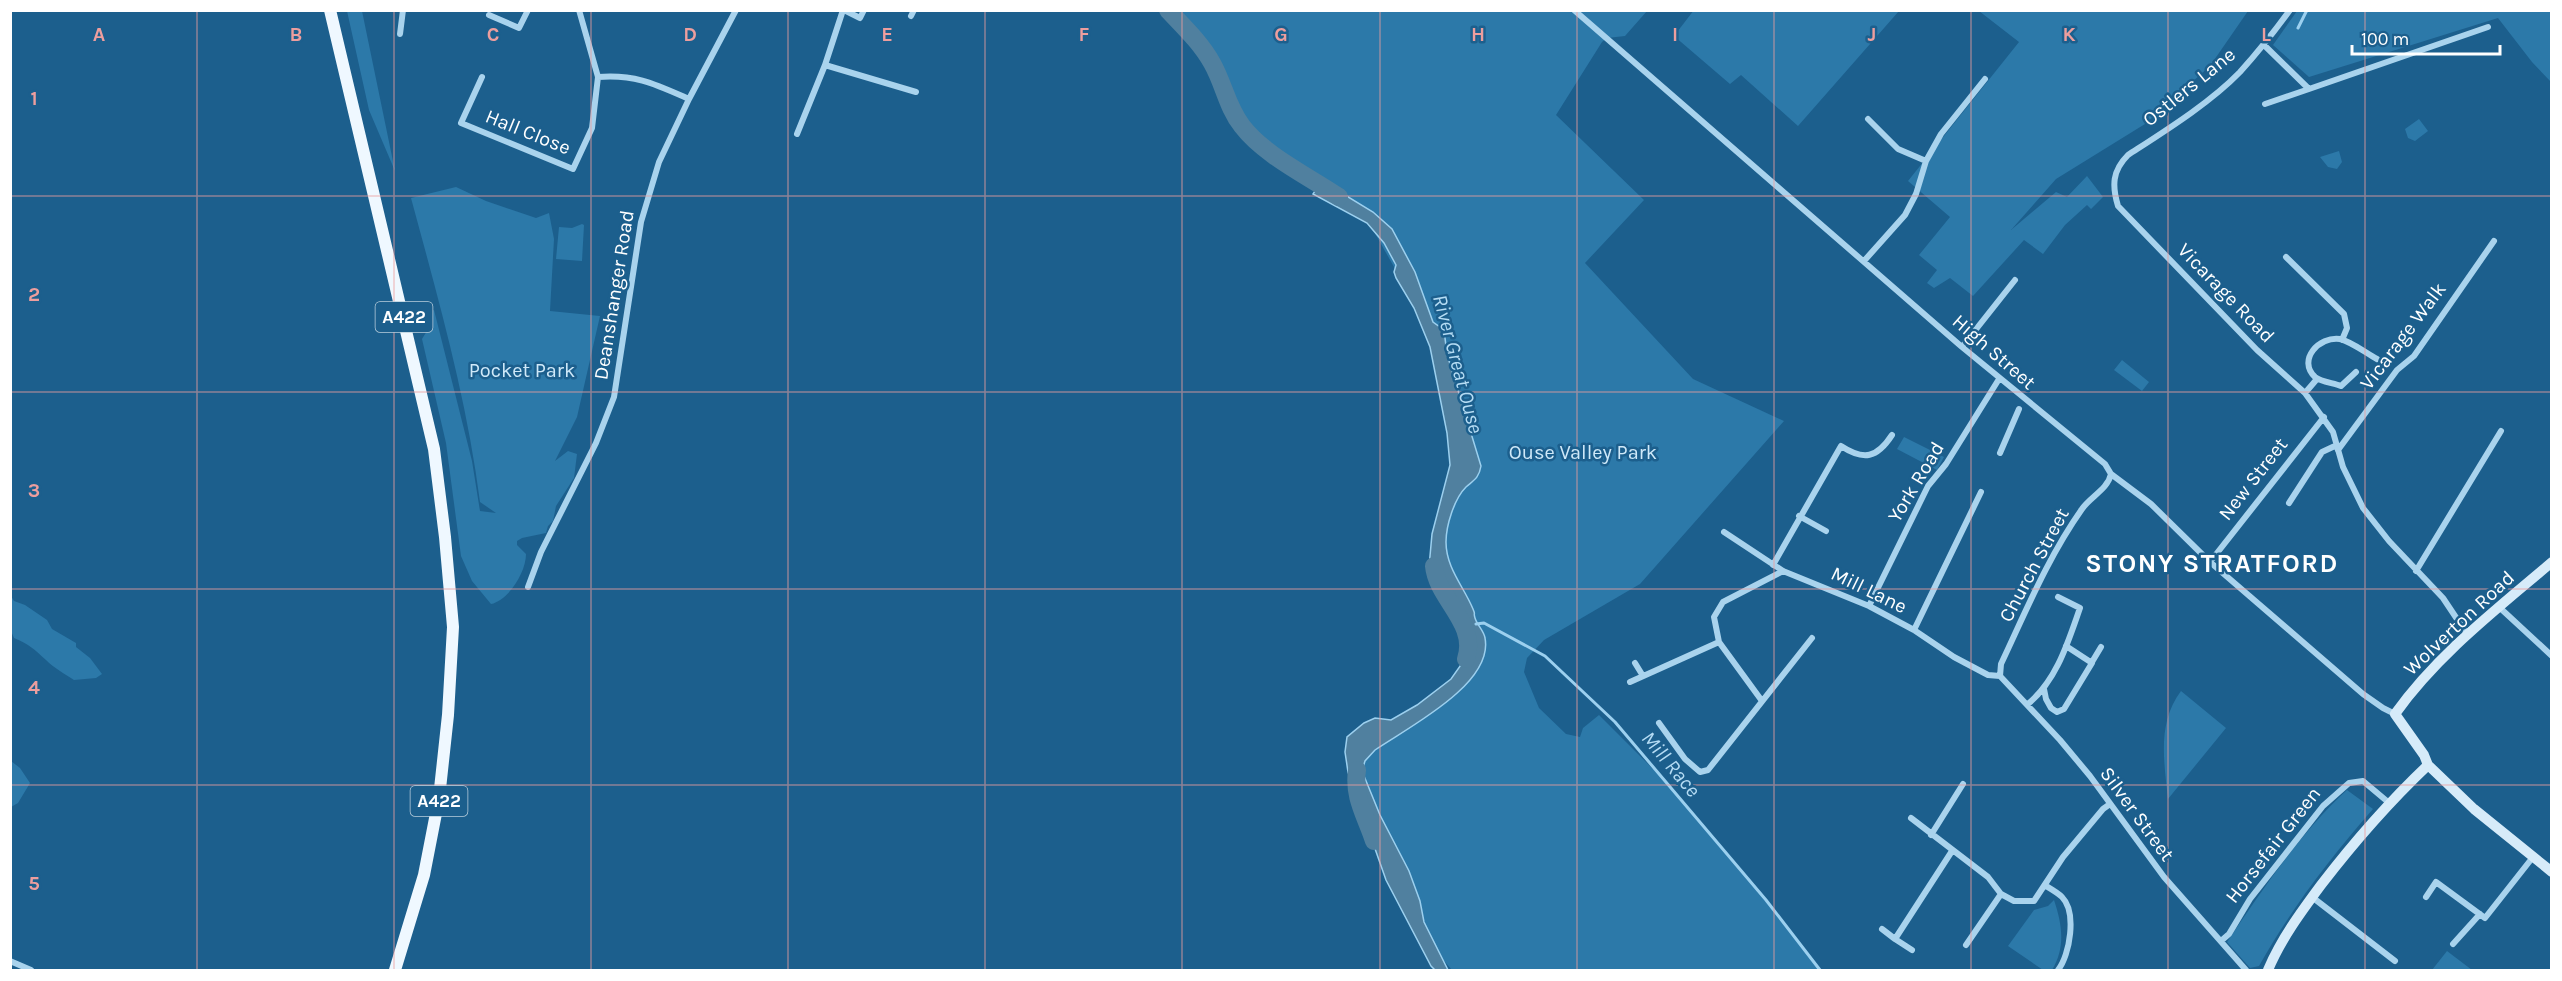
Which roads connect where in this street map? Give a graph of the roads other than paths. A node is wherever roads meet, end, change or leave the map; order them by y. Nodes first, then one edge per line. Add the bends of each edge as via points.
1 (330, 10) edge
2 (403, 10) edge
3 (528, 10) edge
4 (579, 10) edge
5 (736, 10) edge
6 (844, 10) edge
7 (864, 10) edge
8 (1574, 10) edge
9 (2290, 10) edge
10 (489, 15) dead end
11 (2488, 27) dead end
12 (400, 34) dead end
13 (2264, 45) junction
14 (825, 65) junction
15 (482, 77) dead end
16 (598, 77) junction
17 (1986, 79) dead end
18 (2309, 89) junction
19 (916, 92) dead end
20 (688, 99) junction
21 (2265, 104) dead end
22 (1868, 119) dead end
23 (797, 134) dead end
24 (1926, 161) junction
25 (2112, 188) joint
26 (2494, 241) dead end
27 (2286, 257) dead end
28 (1864, 261) junction
29 (2015, 280) dead end
30 (2342, 340) junction
31 (1962, 347) junction
32 (2377, 359) dead end
33 (2356, 372) dead end
34 (2000, 379) junction
35 (2317, 379) junction
36 (2305, 393) junction
37 (2019, 409) dead end
38 (2324, 417) junction
39 (2501, 431) dead end
40 (1892, 435) dead end
41 (2337, 448) junction
42 (2000, 453) dead end
43 (2111, 474) junction
44 (1981, 492) dead end
45 (2289, 503) dead end
46 (1799, 516) junction
47 (1826, 531) dead end
48 (1724, 532) dead end
49 (2210, 562) junction
50 (2552, 562) edge
51 (1773, 565) junction
52 (1783, 571) junction
53 (2416, 571) junction
54 (528, 587) dead end
55 (2058, 597) dead end
56 (1869, 606) junction
57 (2499, 607) junction
58 (1914, 630) junction
59 (2467, 634) junction
60 (1812, 638) dead end
61 (1719, 642) junction
62 (2066, 646) junction
63 (2101, 647) dead end
64 (2552, 656) edge
65 (2092, 662) junction
66 (1635, 663) dead end
67 (1643, 676) junction
68 (2001, 677) junction
69 (1630, 682) dead end
70 (2044, 689) junction
71 (1762, 701) junction
72 (2028, 704) junction
73 (2395, 714) junction
74 (1659, 723) dead end
75 (2428, 765) junction
76 (1963, 784) dead end
77 (2388, 802) junction
78 (2110, 804) junction
79 (1911, 818) dead end
80 (1931, 835) junction
81 (1952, 851) junction
82 (2533, 857) junction
83 (2552, 872) edge
84 (2046, 886) junction
85 (2001, 894) junction
86 (2312, 897) junction
87 (2426, 897) dead end
88 (2480, 914) junction
89 (1882, 929) dead end
90 (1895, 939) junction
91 (2221, 940) junction
92 (1966, 945) dead end
93 (2453, 945) dead end
94 (1912, 950) dead end
95 (10, 961) edge
96 (2395, 961) dead end
97 (31, 970) edge
98 (395, 970) edge
99 (2058, 970) edge
100 (2246, 970) edge
101 (2268, 970) edge

1 - 98 main road, A422 via 434,449 453,627 439,798 424,875
2 - 12 street
3 - 10 street via 519,28
4 - 16 street
5 - 20 street, Deanshanger Road
6 - 7 street via 860,18
6 - 14 street
8 - 28 street, High Street
9 - 13 street, Ostlers Lane
11 - 18 street
13 - 18 street
13 - 25 street, Ostlers Lane via 2238,74 2119,163
14 - 19 street
14 - 23 street
15 - 16 street, Hall Close via 461,123 573,169 592,128
16 - 20 street via 624,75
17 - 24 street via 1941,134
18 - 21 street
20 - 54 street, Deanshanger Road via 660,162 641,222 614,397
22 - 24 street via 1898,149
24 - 28 street via 1905,215
25 - 36 street, Vicarage Road via 2118,206 2257,350
26 - 41 street, Vicarage Walk via 2414,356 2397,370
27 - 30 street via 2344,314 2347,328
28 - 31 street, High Street
29 - 31 street
30 - 32 street
30 - 35 street via 2317,344 2310,355 2310,370
31 - 34 street, High Street
33 - 35 street via 2341,386
34 - 43 street, High Street via 2105,464
34 - 56 street, York Road via 1928,486
35 - 36 street
36 - 38 street, Vicarage Road
37 - 42 street
38 - 41 street, Vicarage Road
38 - 49 street, New Street
39 - 53 street
40 - 46 street via 1874,454 1863,456 1841,446
41 - 45 street, Vicarage Walk via 2322,452
41 - 53 street, Vicarage Road via 2363,508
43 - 49 street, High Street via 2151,504
43 - 68 street, Church Street via 2082,510 2040,581 2001,664
44 - 58 street
46 - 47 street
46 - 51 street
48 - 51 street, Mill Lane
49 - 73 street, High Street via 2363,694
50 - 57 street, Wolverton Road
51 - 52 street, Mill Lane
52 - 56 street, Mill Lane
52 - 61 street via 1723,602 1714,617
53 - 59 street, Vicarage Road via 2443,598
55 - 62 street via 2080,608
56 - 58 street, Mill Lane
57 - 59 street, Wolverton Road
57 - 64 street
58 - 68 street, Mill Lane via 1954,657 1988,675
59 - 73 street, Wolverton Road
60 - 71 street
61 - 67 street
61 - 71 street
62 - 65 street
62 - 70 street
63 - 65 street
65 - 70 street via 2064,709 2057,712 2051,708
66 - 67 street
67 - 69 street
68 - 72 street, Silver Street
70 - 72 street
71 - 74 street via 1708,770 1700,772 1685,759
72 - 78 street, Silver Street
73 - 75 street
75 - 77 street
75 - 82 street
76 - 80 street
77 - 86 street
77 - 91 street, Horsefair Green via 2363,781 2349,783 2323,806
78 - 84 street via 2063,857
78 - 91 street, Silver Street via 2164,877
79 - 80 street
80 - 81 street
81 - 85 street via 1988,877
81 - 90 street
82 - 83 street
82 - 88 street via 2486,918
84 - 85 street via 2034,901 2014,901
84 - 99 street via 2063,898 2068,909 2070,939 2066,961
85 - 92 street
86 - 96 street
86 - 101 street via 2289,929
87 - 88 street via 2436,882
88 - 93 street
89 - 90 street
90 - 94 street
91 - 100 street, Silver Street
95 - 97 street

